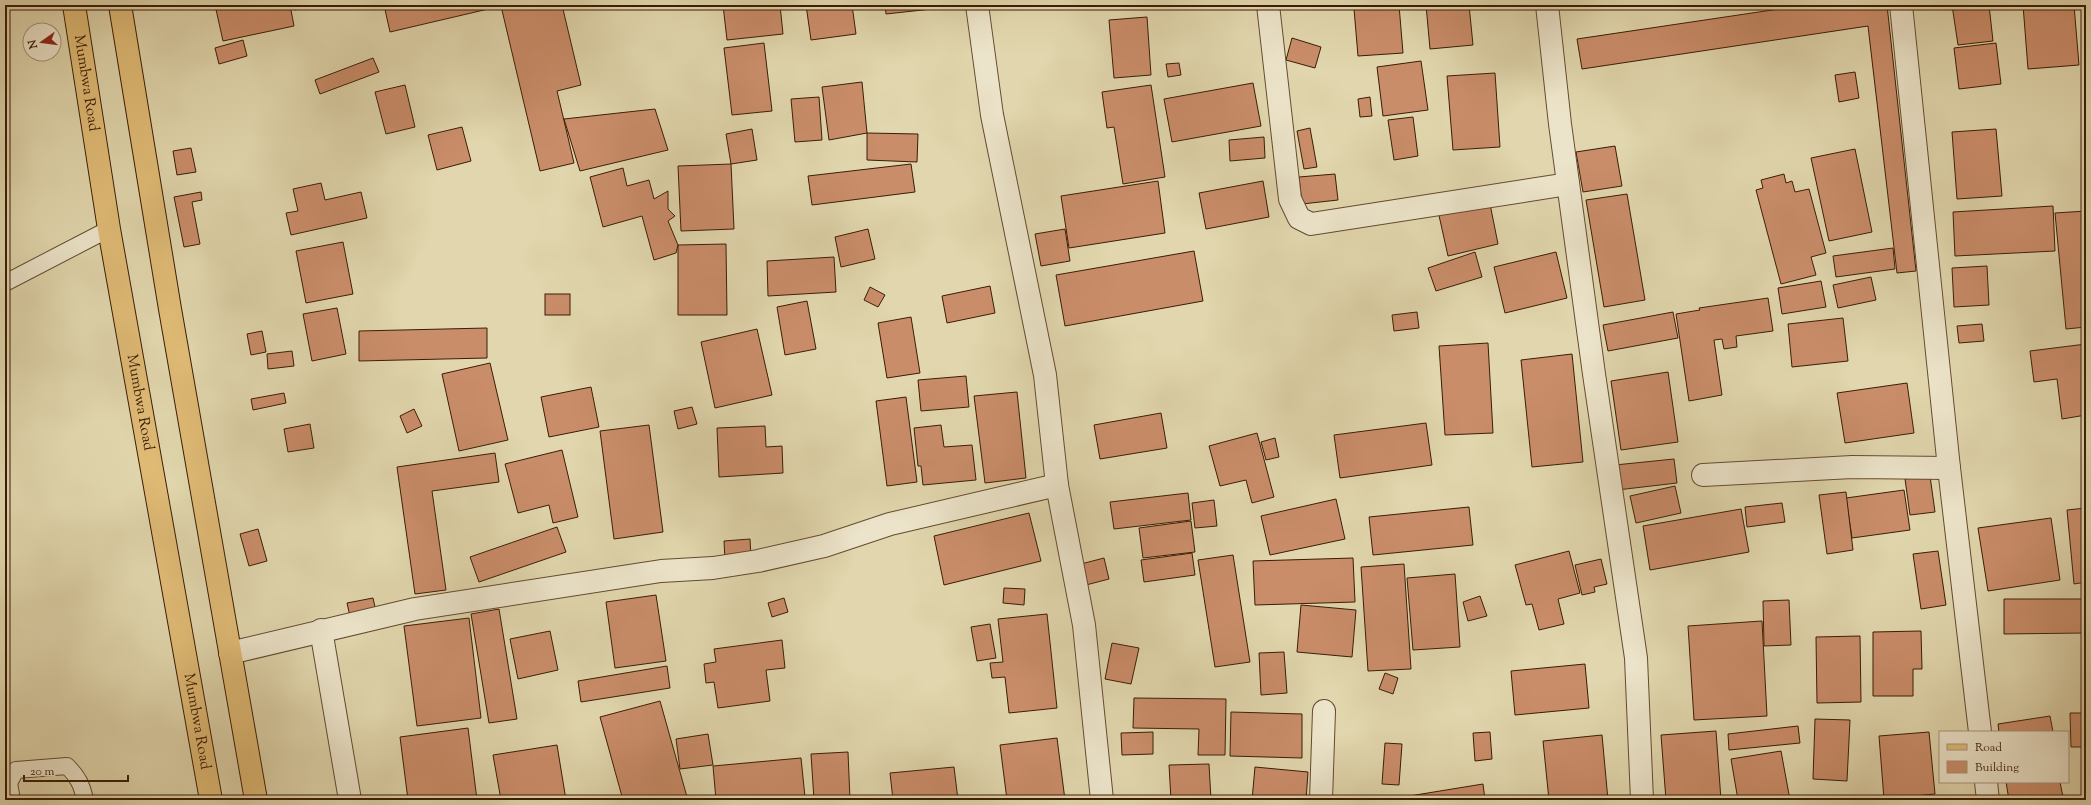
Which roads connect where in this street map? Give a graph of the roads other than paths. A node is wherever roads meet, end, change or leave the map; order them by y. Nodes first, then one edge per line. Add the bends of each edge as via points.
1 (74, 5) edge
2 (120, 5) edge
3 (977, 5) edge
4 (1268, 5) edge
5 (1547, 5) edge
6 (1901, 5) edge
7 (1568, 184) junction
8 (109, 229) junction
9 (5, 283) edge
10 (1949, 468) junction
11 (1703, 474) dead end
12 (1057, 485) junction
13 (321, 630) junction
14 (230, 653) junction
15 (1324, 711) dead end
16 (1980, 731) edge
17 (1986, 783) edge
18 (12, 800) edge
19 (85, 800) edge
20 (211, 800) edge
21 (256, 800) edge
22 (350, 800) edge
23 (1102, 800) edge
24 (1321, 800) edge
25 (1642, 800) edge
26 (1988, 800) edge

1 - 8 main road, Mumbwa Road
2 - 14 main road
3 - 12 street via 992,115 1045,375
4 - 7 street via 1290,199 1299,218 1312,224
5 - 7 street
6 - 10 street
7 - 25 street via 1636,658
8 - 9 lane
8 - 20 main road, Mumbwa Road
10 - 11 street via 1852,467
10 - 16 street
12 - 13 street via 890,524 824,546 758,561 713,568 661,571 498,595 389,614
12 - 23 street via 1084,625
13 - 14 street
13 - 22 street
14 - 21 main road
15 - 24 street
17 - 26 street
18 - 19 lane via 9,783 16,770 67,766 83,786

